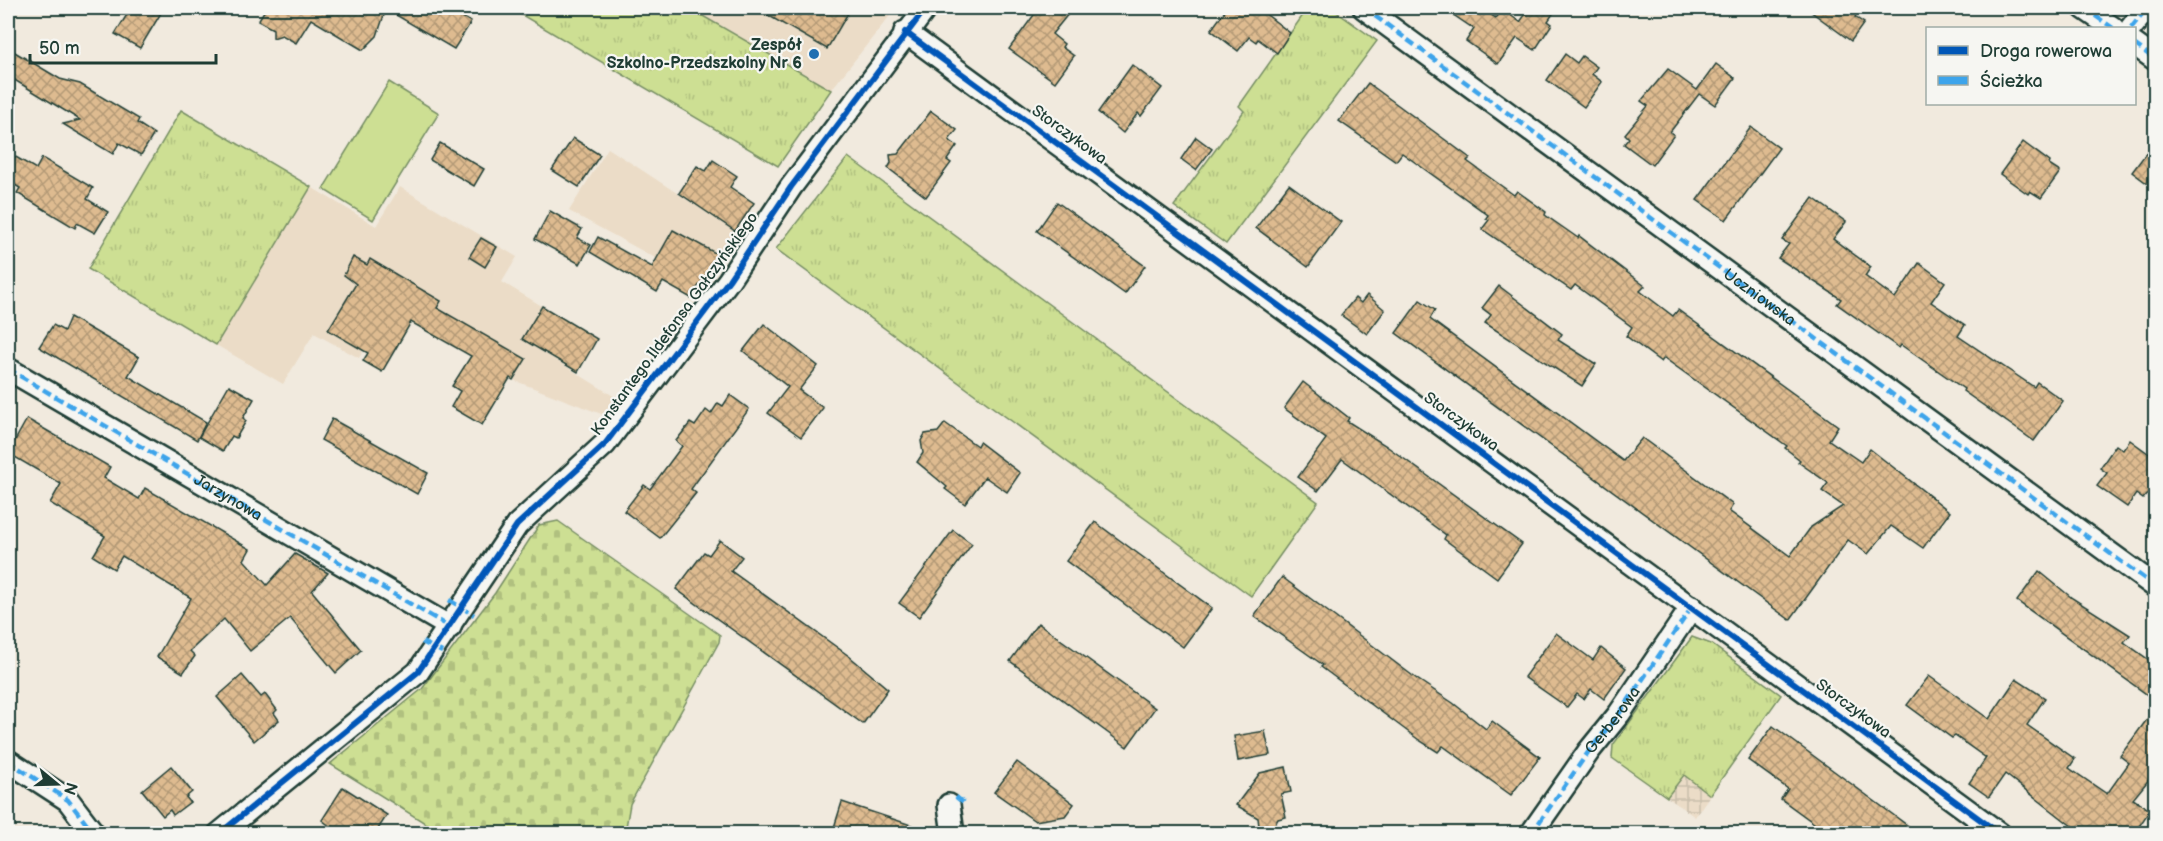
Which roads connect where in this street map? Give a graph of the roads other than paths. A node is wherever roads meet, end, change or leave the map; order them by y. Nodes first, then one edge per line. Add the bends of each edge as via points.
1 (926, 8) edge
2 (1364, 8) edge
3 (2084, 8) edge
4 (2147, 8) edge
5 (2112, 27) edge
6 (2132, 27) edge
7 (905, 32) junction
8 (2136, 45) edge
9 (2156, 60) edge
10 (8, 369) edge
11 (2156, 587) edge
12 (1692, 607) junction
13 (450, 627) junction
14 (8, 761) edge
15 (949, 805) dead end
16 (94, 834) edge
17 (219, 834) edge
18 (953, 834) edge
19 (1531, 834) edge
20 (2000, 834) edge

1 - 7 street, Konstantego Ildefonsa Gałczyńskiego
2 - 11 street, Uczniowska
3 - 5 street
4 - 6 street
7 - 12 street, Storczykowa
7 - 13 street, Konstantego Ildefonsa Gałczyńskiego via 729,279 615,430 577,472 517,525
8 - 9 street
10 - 13 street, Jarzynowa
12 - 19 street, Gerberowa
12 - 20 street, Storczykowa
13 - 17 street, Konstantego Ildefonsa Gałczyńskiego via 418,672
14 - 16 street via 68,800
15 - 18 street

